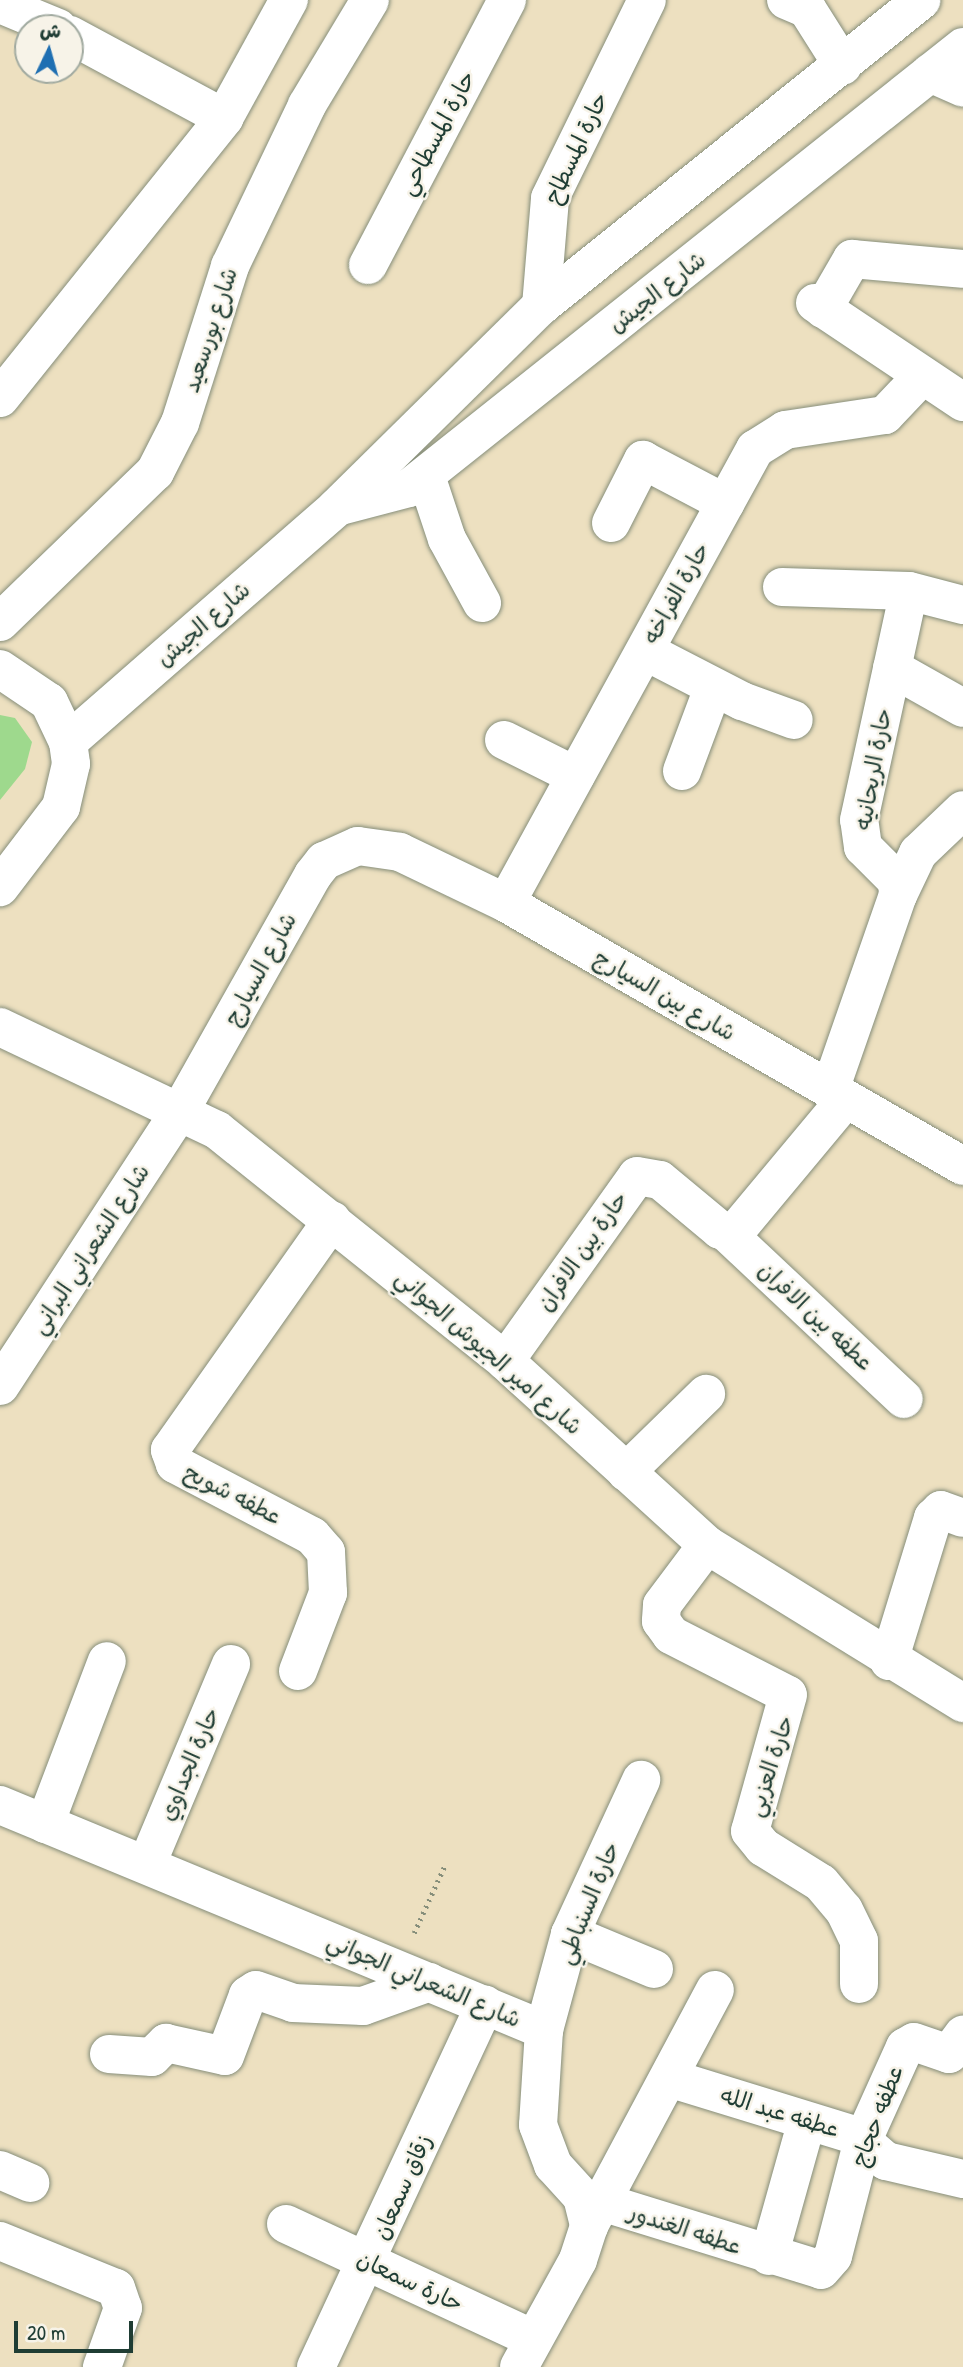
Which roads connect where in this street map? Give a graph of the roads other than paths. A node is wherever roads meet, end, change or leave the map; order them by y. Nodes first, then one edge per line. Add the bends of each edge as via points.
1 (289, 0) edge
2 (370, 0) edge
3 (507, 0) edge
4 (647, 0) edge
5 (786, 0) edge
6 (921, 0) edge
7 (0, 4) edge
8 (24, 14) edge
9 (84, 42) edge
10 (963, 47) edge
11 (843, 66) junction
12 (947, 81) edge
13 (225, 118) junction
14 (368, 265) dead end
15 (963, 269) edge
16 (541, 306) junction
17 (921, 377) junction
18 (0, 398) edge
19 (963, 402) edge
20 (426, 476) junction
21 (725, 503) junction
22 (337, 507) junction
23 (611, 523) dead end
24 (782, 587) dead end
25 (909, 592) junction
26 (482, 603) dead end
27 (963, 605) edge
28 (0, 622) edge
29 (645, 650) junction
30 (892, 668) junction
31 (0, 669) edge
32 (713, 688) junction
33 (963, 708) edge
34 (794, 720) dead end
35 (504, 740) dead end
36 (68, 742) junction
37 (682, 771) dead end
38 (576, 776) junction
39 (963, 810) edge
40 (358, 846) joint
41 (0, 887) edge
42 (898, 895) junction
43 (506, 903) junction
44 (0, 1027) edge
45 (838, 1095) junction
46 (180, 1111) junction
47 (963, 1166) edge
48 (332, 1220) junction
49 (729, 1234) junction
50 (505, 1361) junction
51 (0, 1387) edge
52 (706, 1394) dead end
53 (904, 1399) dead end
54 (626, 1472) junction
55 (963, 1518) edge
56 (707, 1545) junction
57 (107, 1661) dead end
58 (889, 1661) junction
59 (231, 1664) dead end
60 (298, 1671) dead end
61 (963, 1703) edge
62 (641, 1780) dead end
63 (0, 1805) edge
64 (45, 1824) junction
65 (147, 1864) junction
66 (570, 1934) junction
67 (654, 1969) dead end
68 (413, 1976) junction
69 (859, 1984) dead end
70 (715, 1990) dead end
71 (485, 2005) junction
72 (544, 2029) junction
73 (963, 2035) edge
74 (109, 2054) dead end
75 (669, 2078) junction
76 (807, 2121) junction
77 (863, 2140) junction
78 (963, 2179) edge
79 (595, 2214) junction
80 (286, 2224) dead end
81 (0, 2241) edge
82 (769, 2256) junction
83 (833, 2256) joint
84 (368, 2262) junction
85 (527, 2353) edge
86 (102, 2367) edge
87 (316, 2367) edge

1 - 13 street
2 - 28 street, شارع بورسعيد via 307,105 230,267 180,423 155,472
3 - 14 street, حارة المسطاحي
4 - 16 street, حارة المسطاح via 551,198
5 - 11 street via 807,9
6 - 11 street, شارع الجيش
7 - 8 street
9 - 13 street
10 - 12 street, شارع الجيش
11 - 16 street, شارع الجيش
12 - 20 street, شارع الجيش
13 - 18 street
15 - 17 street via 852,259 819,306
16 - 22 street, شارع الجيش
17 - 19 street
17 - 21 street, حارة الفراخه via 885,415 772,435 755,449
20 - 22 street, شارع الجيش via 388,496
20 - 26 street via 447,539
21 - 23 street via 643,460
21 - 29 street, حارة الفراخه
22 - 36 street, شارع الجيش
24 - 25 street
25 - 27 street
25 - 30 street, حارة الريحانيه
29 - 32 street
29 - 38 street, حارة الفراخه
30 - 33 street
30 - 42 street, حارة الريحانيه via 859,835 863,847 897,881
31 - 36 street via 49,702
32 - 34 street
32 - 37 street
35 - 38 street
36 - 41 street via 61,807
38 - 43 street, حارة الفراخه
39 - 42 street via 918,853
40 - 43 street, شارع بين السيارج via 400,852
40 - 46 street, شارع السيارج via 324,861 313,874
42 - 45 street
43 - 45 street, شارع بين السيارج
44 - 46 street, شارع امير الجيوش الجواني
45 - 47 street, شارع بين السيارج
45 - 49 street
46 - 48 street, شارع امير الجيوش الجواني via 217,1130
46 - 51 street, شارع الشعراني البراني
48 - 50 street, شارع امير الجيوش الجواني
48 - 60 street, عطفه شويح via 170,1450 175,1464 313,1536 326,1552 328,1593
49 - 50 street, حارة بين الافران via 660,1180 637,1177
49 - 53 street, عطفه بين الافران
50 - 54 street, شارع امير الجيوش الجواني
52 - 54 street
54 - 56 street, شارع امير الجيوش الجواني
55 - 58 street via 941,1510 933,1518
56 - 58 street, شارع امير الجيوش الجواني
56 - 69 street, حارة العزبي via 663,1605 661,1621 671,1634 788,1695 789,1709 750,1831 763,1847 821,1883 844,1910 859,1941
57 - 64 street
58 - 61 street, شارع امير الجيوش الجواني
59 - 65 street, حارة الجداوي
62 - 66 street, حارة السنباطي
63 - 64 street, شارع الشعراني الجواني
64 - 65 street, شارع الشعراني الجواني
65 - 68 street, شارع الشعراني الجواني
66 - 67 street
66 - 72 street, حارة السنباطي
68 - 71 street, شارع الشعراني الجواني
68 - 74 street via 363,2006 316,2006 256,1990 248,1995 225,2056 166,2043 152,2057
70 - 75 street
71 - 72 street, شارع الشعراني الجواني
71 - 84 street, زقاق سمعان
72 - 79 street, شارع الشعراني الجواني via 538,2125 553,2165
73 - 77 street, عطفه حجاج via 949,2054 914,2042 905,2047
75 - 76 street, عطفه عبد الله
75 - 79 street
76 - 77 street, عطفه عبد الله
76 - 82 street, عطفه الغندور
77 - 78 street, عطفه عبد الله via 886,2161
77 - 83 street, عطفه حجاج
79 - 82 street, عطفه الغندور
79 - 85 street
80 - 84 street, حارة سمعان
81 - 86 street via 108,2280 123,2308
82 - 83 street, عطفه الغندور via 821,2270
84 - 85 street, حارة سمعان
84 - 87 street, زقاق سمعان

